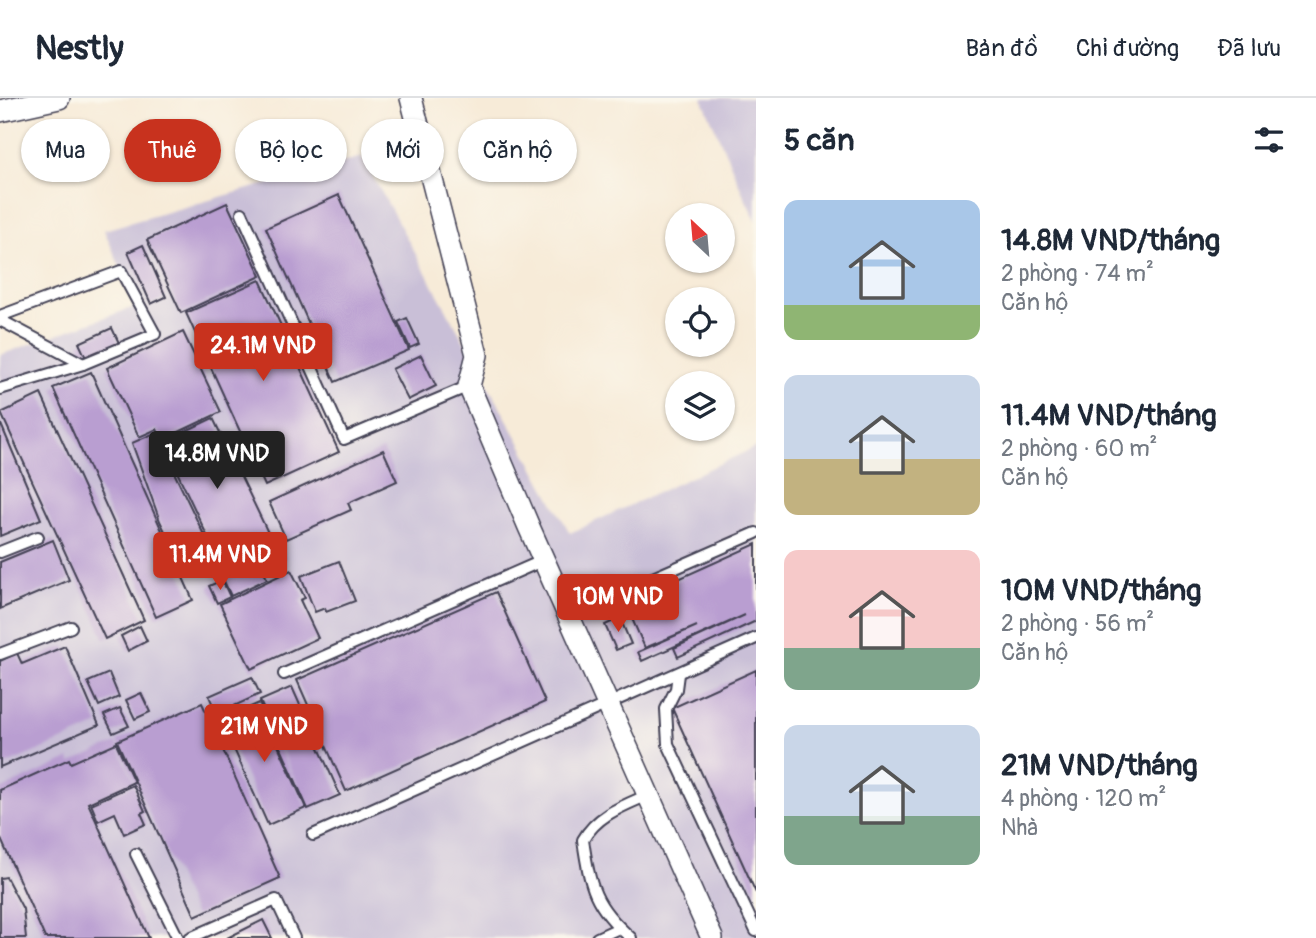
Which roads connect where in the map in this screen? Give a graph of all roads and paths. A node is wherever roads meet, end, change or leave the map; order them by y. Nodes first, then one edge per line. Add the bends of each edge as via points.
1 (59, 98) edge
2 (411, 98) edge
3 (0, 111) edge
4 (242, 213) dead end
5 (0, 318) edge
6 (83, 363) junction
7 (469, 386) junction
8 (0, 389) edge
9 (756, 533) edge
10 (38, 537) dead end
11 (0, 552) edge
12 (544, 560) junction
13 (568, 615) junction
14 (71, 627) dead end
15 (756, 638) edge
16 (0, 653) edge
17 (284, 674) dead end
18 (678, 674) junction
19 (609, 706) junction
20 (648, 794) junction
21 (313, 835) dead end
22 (136, 854) dead end
23 (619, 928) junction
24 (756, 931) edge
25 (178, 938) edge
26 (190, 938) edge
27 (294, 938) edge
28 (597, 938) edge
29 (631, 938) edge
30 (712, 938) edge

1 - 3 street
2 - 7 street via 477,355
4 - 7 lane via 344,439
5 - 6 lane
5 - 6 lane via 121,271 155,334
6 - 8 lane
7 - 12 street
9 - 13 lane
10 - 11 lane
12 - 13 street
12 - 17 lane
13 - 19 street
14 - 16 lane
15 - 18 lane
18 - 19 lane
18 - 24 lane via 666,709 668,744
19 - 20 street
19 - 21 lane
20 - 23 lane via 609,812 583,840 596,899
20 - 30 street
22 - 25 lane
23 - 28 lane
23 - 29 lane
26 - 27 lane via 276,900

